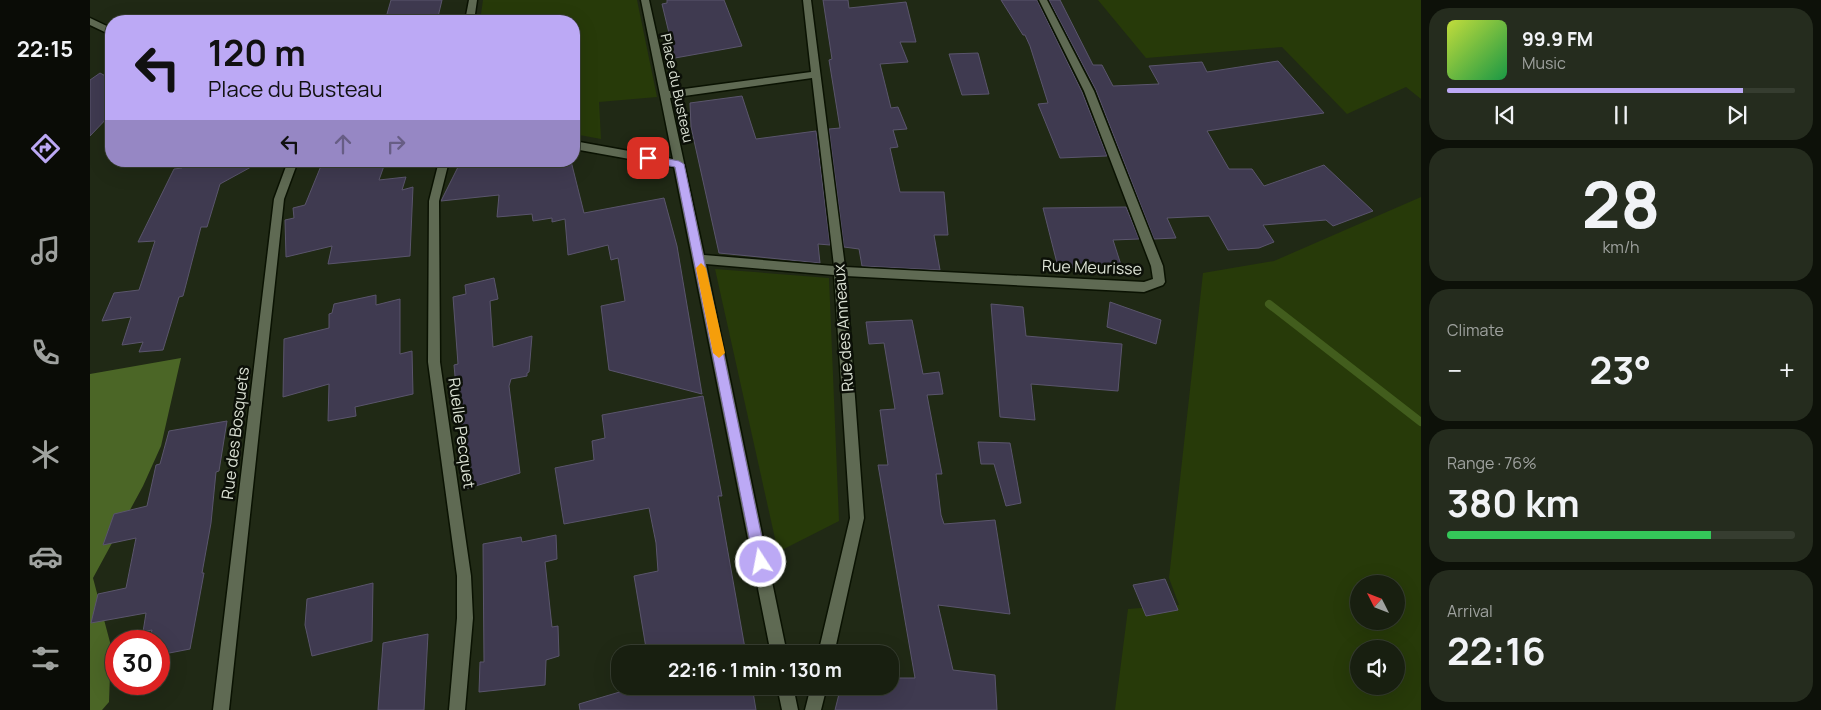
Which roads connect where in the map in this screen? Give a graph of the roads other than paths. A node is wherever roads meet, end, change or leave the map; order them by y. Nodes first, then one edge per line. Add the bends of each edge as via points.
1 (473, 0) edge
2 (645, 0) edge
3 (807, 0) edge
4 (1043, 0) edge
5 (471, 15) edge
6 (90, 21) edge
7 (105, 29) edge
8 (817, 74) junction
9 (665, 95) junction
10 (580, 146) edge
11 (679, 164) junction
12 (291, 167) edge
13 (442, 167) edge
14 (699, 259) junction
15 (840, 271) junction
16 (777, 645) edge
17 (828, 645) edge
18 (787, 695) edge
19 (817, 695) edge
20 (221, 710) edge
21 (457, 710) edge
22 (790, 710) edge
23 (813, 710) edge

1 - 5 street
2 - 9 street, Place du Busteau
3 - 8 street, Rue des Anneaux
4 - 15 street, Rue Meurisse via 1089,91 1157,266 1159,282 1144,287
6 - 7 street
8 - 9 street
8 - 15 street, Rue des Anneaux
9 - 11 street, Place du Busteau
10 - 11 street, Place du Busteau
11 - 14 street
12 - 20 street, Rue des Bosquets via 279,199
13 - 21 street, Ruelle Pecquet via 434,201 434,362 464,576 465,618
14 - 15 street
14 - 16 street
15 - 17 street, Rue des Anneaux via 858,518
18 - 22 street
19 - 23 street

